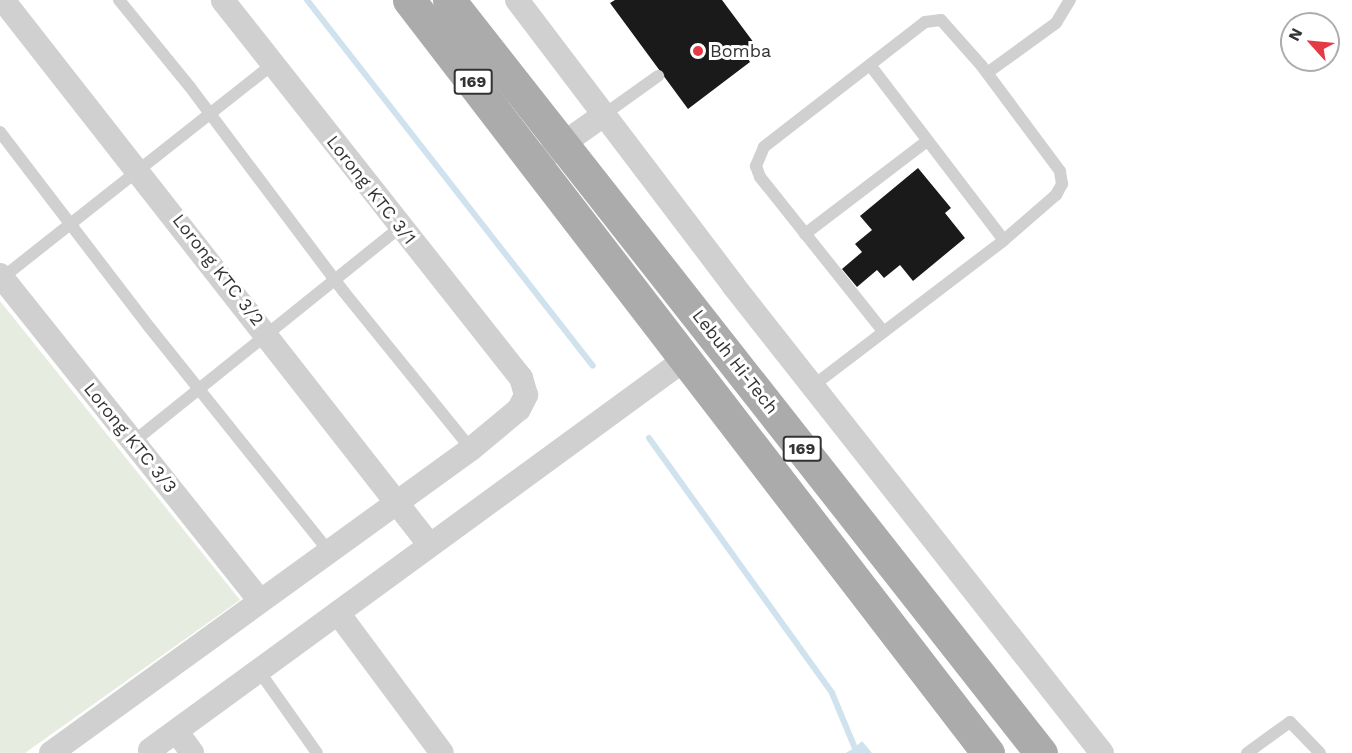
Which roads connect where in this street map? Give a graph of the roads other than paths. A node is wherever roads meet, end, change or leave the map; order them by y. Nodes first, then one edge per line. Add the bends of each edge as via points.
1 (3, 0) edge
2 (118, 0) edge
3 (223, 0) edge
4 (409, 0) edge
5 (449, 0) edge
6 (517, 0) edge
7 (1070, 0) edge
8 (273, 64) junction
9 (870, 65) junction
10 (987, 73) junction
11 (658, 76) dead end
12 (210, 115) junction
13 (602, 116) junction
14 (0, 132) edge
15 (927, 141) junction
16 (564, 143) junction
17 (536, 163) junction
18 (140, 171) junction
19 (70, 224) junction
20 (399, 228) junction
21 (805, 234) junction
22 (1004, 240) junction
23 (1, 276) edge
24 (335, 281) junction
25 (884, 331) junction
26 (269, 336) junction
27 (684, 360) junction
28 (814, 385) junction
29 (197, 388) junction
30 (133, 442) junction
31 (471, 449) junction
32 (395, 501) junction
33 (429, 544) junction
34 (328, 550) junction
35 (260, 601) junction
36 (338, 613) junction
37 (259, 671) junction
38 (177, 732) junction
39 (150, 750) dead end
40 (51, 753) edge
41 (192, 753) edge
42 (317, 753) edge
43 (442, 753) edge
44 (988, 753) edge
45 (1041, 753) edge
46 (1102, 753) edge
47 (1247, 753) edge
48 (1320, 753) edge

1 - 18 street, Lorong KTC 3/2
2 - 12 lane
3 - 8 street, Lorong KTC 3/1
4 - 17 main road, 169
5 - 16 main road, Lebuh Hi-Tech / 169
6 - 13 street
7 - 10 lane via 1056,23
8 - 12 lane
8 - 20 street, Lorong KTC 3/1
9 - 10 lane via 925,22 941,20
9 - 15 lane
9 - 21 lane via 764,147 758,159 760,177
10 - 22 lane via 1060,171 1062,184 1056,195
11 - 13 lane
12 - 18 lane
12 - 24 lane
13 - 16 street
13 - 28 street
14 - 19 lane
15 - 21 lane
15 - 22 lane
16 - 17 street
16 - 45 main road, Lebuh Hi-Tech / 169
17 - 27 main road, 169
18 - 19 lane
18 - 26 street, Lorong KTC 3/2
19 - 23 lane
19 - 29 lane
20 - 24 lane
20 - 31 street, Lorong KTC 3/1 via 522,378 526,395 519,408
21 - 25 lane
22 - 25 lane
23 - 30 street, Lorong KTC 3/3
24 - 26 lane
24 - 31 lane
25 - 28 lane
26 - 29 lane
26 - 32 street, Lorong KTC 3/2
27 - 33 street
27 - 44 main road, 169
28 - 46 street
29 - 30 lane
29 - 34 lane
30 - 35 street, Lorong KTC 3/3
31 - 32 street
32 - 33 street, Lorong KTC 3/2
32 - 34 street
33 - 36 street
34 - 35 street
35 - 40 street
36 - 37 street
36 - 43 street
37 - 38 street
37 - 42 lane
38 - 39 street
38 - 41 street
47 - 48 lane via 1290,722

